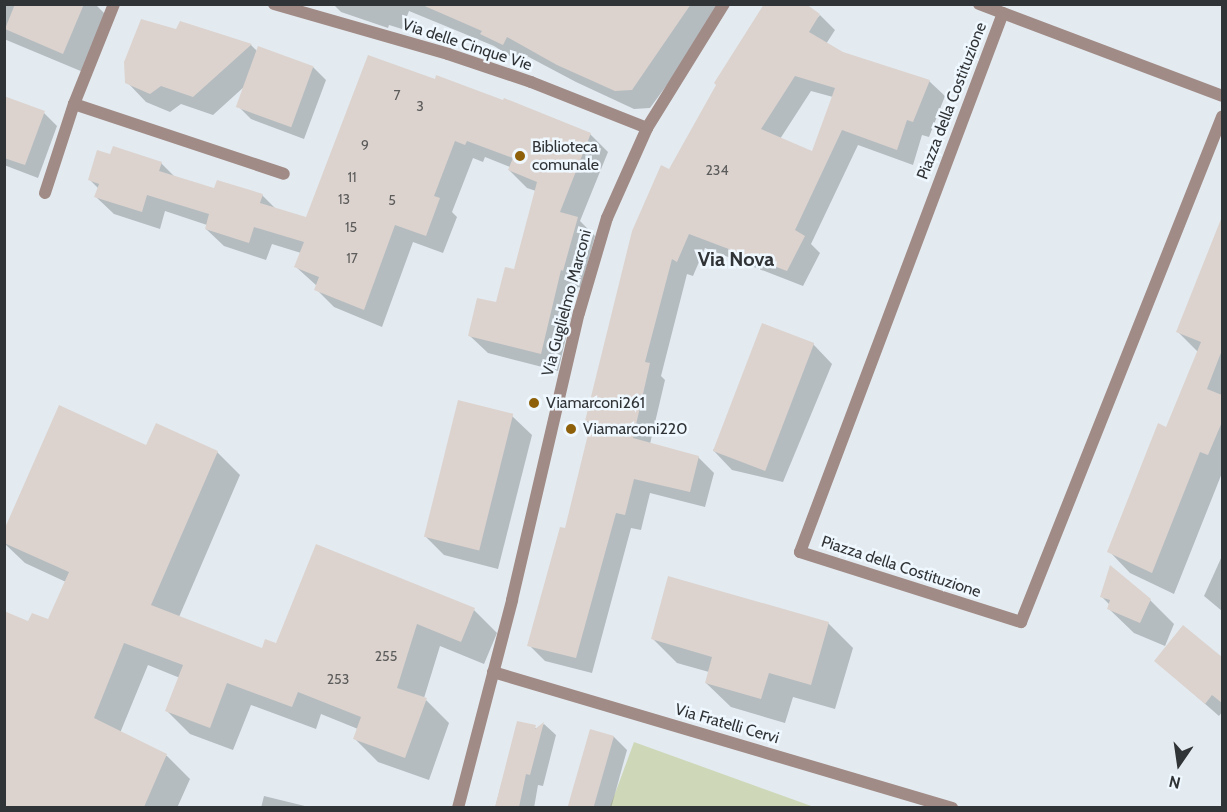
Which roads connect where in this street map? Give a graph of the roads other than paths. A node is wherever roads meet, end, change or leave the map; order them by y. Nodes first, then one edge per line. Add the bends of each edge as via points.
1 (114, 4) edge
2 (274, 4) edge
3 (724, 4) edge
4 (979, 4) edge
5 (1002, 13) junction
6 (1222, 96) edge
7 (74, 104) junction
8 (1222, 117) edge
9 (647, 128) junction
10 (284, 174) dead end
11 (45, 193) dead end
12 (493, 672) junction
13 (459, 807) edge
14 (952, 807) edge

1 - 7 street
2 - 9 street, Via delle Cinque Vie via 448,54
3 - 9 street, Via Guglielmo Marconi
4 - 5 street
5 - 6 street
5 - 8 street, Piazza della Costituzione via 800,552 1021,622
7 - 10 street
7 - 11 street
9 - 12 street, Via Guglielmo Marconi via 607,218 579,313
12 - 13 street, Via Guglielmo Marconi
12 - 14 street, Via Fratelli Cervi

